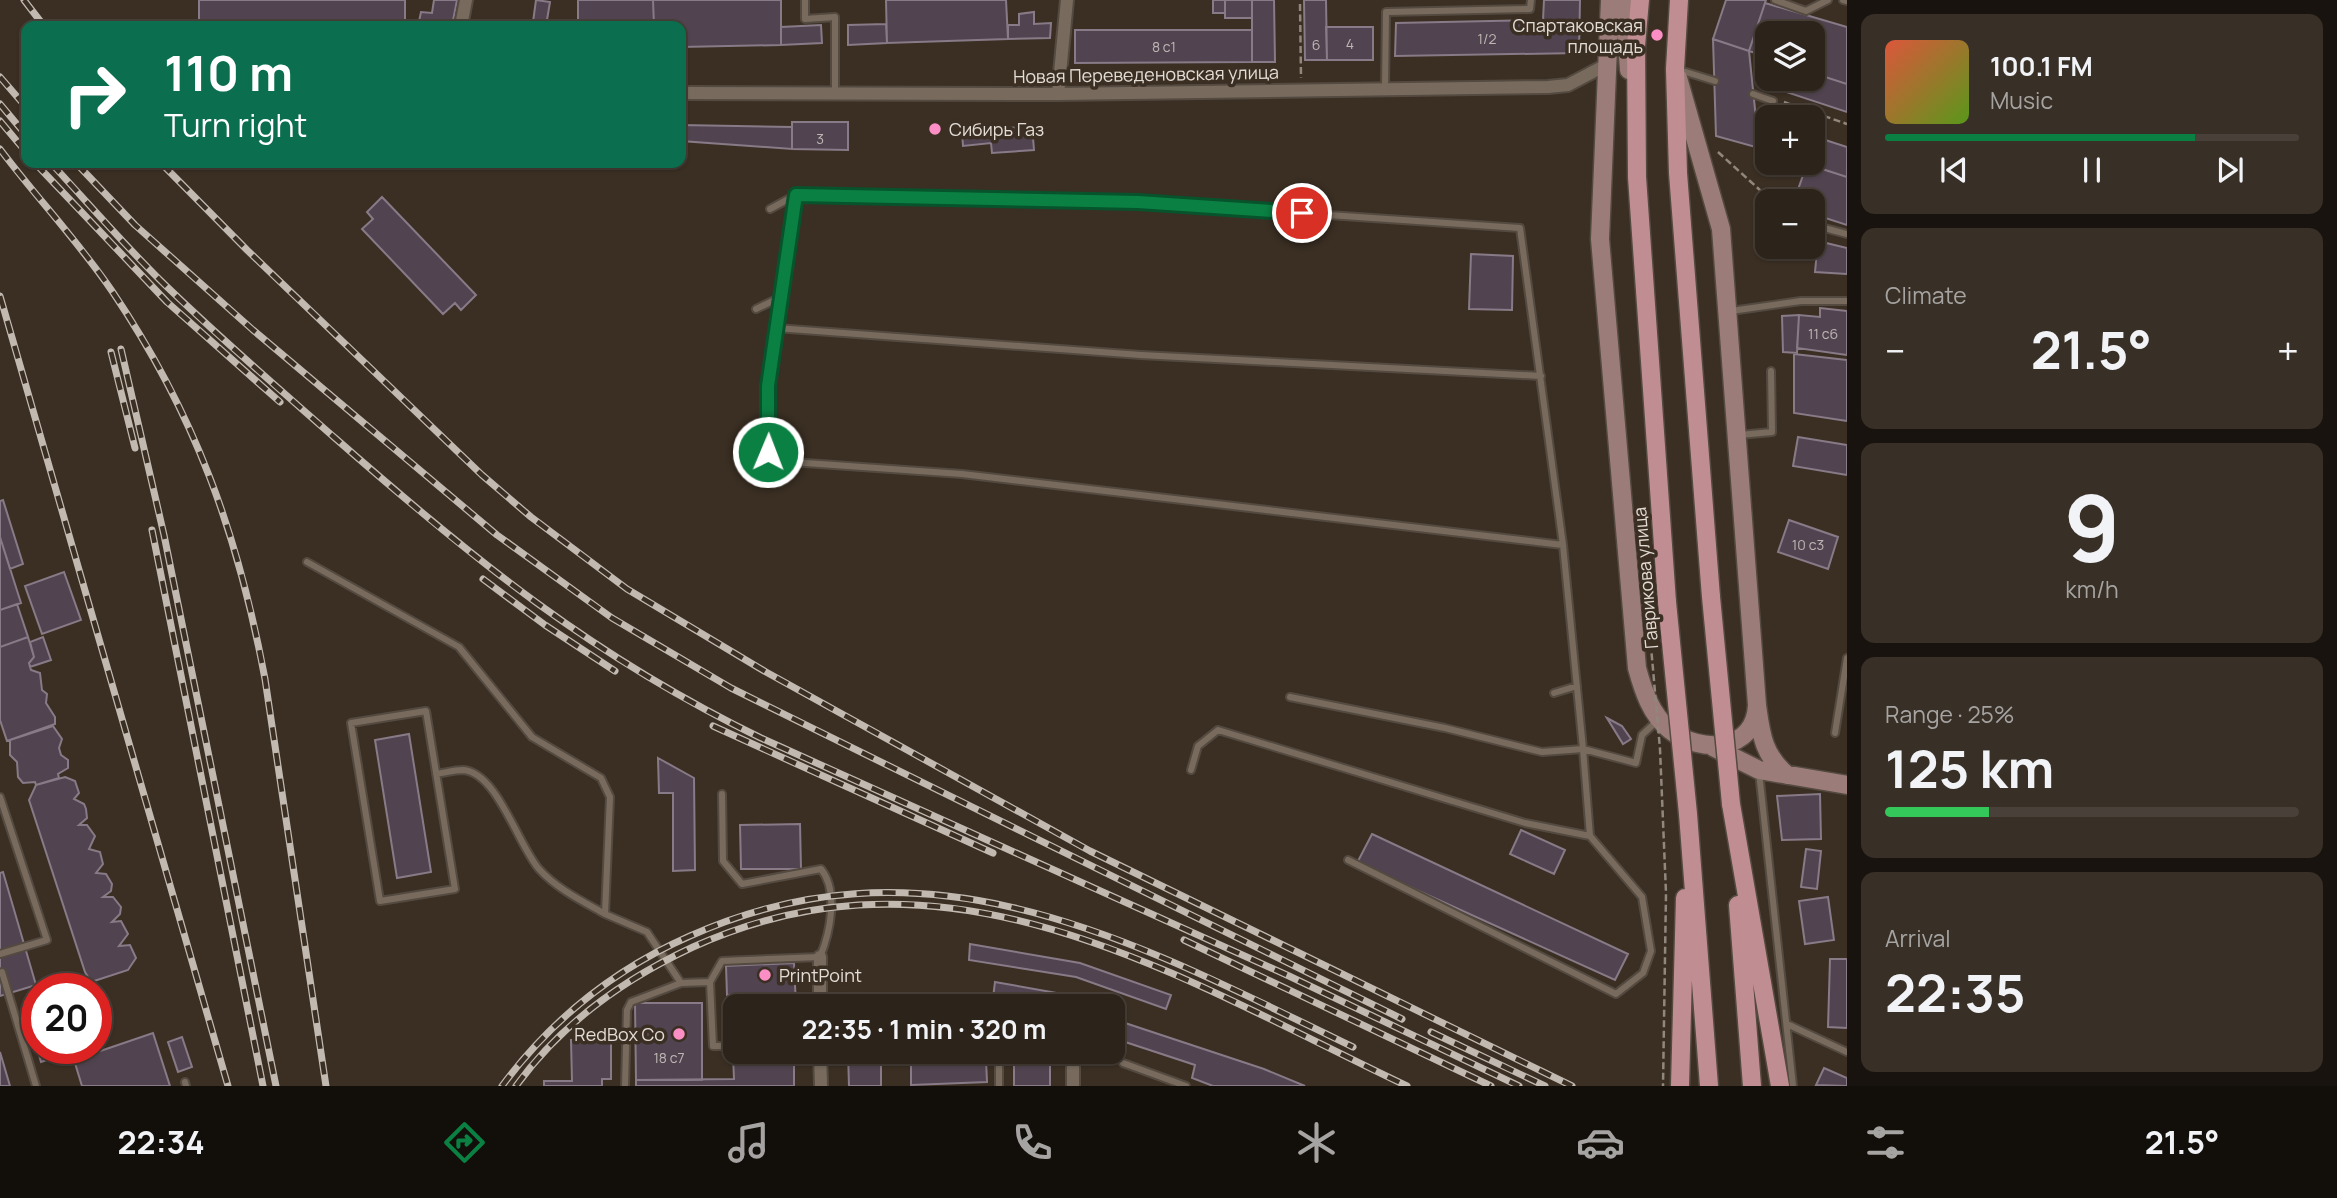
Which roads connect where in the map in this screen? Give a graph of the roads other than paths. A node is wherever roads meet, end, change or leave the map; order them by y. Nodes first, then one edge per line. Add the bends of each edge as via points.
1 (466, 0) edge
2 (805, 0) edge
3 (1067, 0) edge
4 (1531, 0) edge
5 (1610, 0) edge
6 (1622, 0) edge
7 (1640, 0) edge
8 (1775, 0) edge
9 (1828, 0) edge
10 (1680, 3) edge
11 (462, 21) edge
12 (1607, 47) junction
13 (1606, 65) junction
14 (1675, 69) junction
15 (1714, 81) dead end
16 (1385, 89) junction
17 (686, 93) edge
18 (835, 93) junction
19 (1058, 94) junction
20 (1753, 94) dead end
21 (1773, 101) road end
22 (1637, 177) junction
23 (796, 195) junction
24 (770, 209) dead end
25 (1825, 228) edge
26 (1847, 234) edge
27 (781, 297) junction
28 (1847, 301) edge
29 (756, 309) dead end
30 (1727, 312) junction
31 (776, 328) junction
32 (1771, 371) dead end
33 (1541, 376) junction
34 (1737, 435) junction
35 (1563, 545) junction
36 (307, 562) dead end
37 (1847, 657) edge
38 (1577, 686) junction
39 (1553, 693) dead end
40 (1290, 697) dead end
41 (1756, 705) junction
42 (1659, 719) junction
43 (1835, 733) dead end
44 (1709, 745) junction
45 (1583, 749) junction
46 (1191, 770) dead end
47 (1759, 770) junction
48 (436, 775) junction
49 (1787, 775) junction
50 (1847, 785) edge
51 (722, 794) dead end
52 (0, 797) edge
53 (1731, 804) junction
54 (1688, 814) junction
55 (1590, 836) junction
56 (1348, 860) dead end
57 (605, 914) junction
58 (0, 954) edge
59 (820, 957) junction
60 (1, 970) edge
61 (710, 982) junction
62 (681, 984) junction
63 (820, 994) edge
64 (1787, 1024) junction
65 (723, 1046) edge
66 (1847, 1052) edge
67 (821, 1064) edge
68 (999, 1064) edge
69 (1073, 1064) edge
70 (1125, 1064) edge
71 (36, 1086) edge
72 (625, 1086) edge
73 (821, 1086) edge
74 (999, 1086) edge
75 (1073, 1086) edge
76 (1185, 1086) edge
77 (1680, 1086) edge
78 (1709, 1086) edge
79 (1752, 1086) edge
80 (1780, 1086) edge
81 (1793, 1086) edge

1 - 11 street
2 - 18 lane via 805,19 835,17
3 - 19 street
4 - 16 lane via 1530,9 1386,12
5 - 12 street
6 - 12 street
6 - 22 street
7 - 22 main road, Гаврикова улица
8 - 9 lane via 1806,11
10 - 14 main road
12 - 13 street
13 - 16 street, Новая Переведеновская улица via 1568,85
13 - 42 street via 1602,253 1637,668
14 - 15 lane
14 - 30 street via 1718,212
14 - 53 main road, bridge via 1678,173
16 - 19 street, Новая Переведеновская улица
17 - 18 street, Новая Переведеновская улица
18 - 19 street, Новая Переведеновская улица
20 - 21 lane
22 - 54 main road, Гаврикова улица, bridge via 1667,601
23 - 24 lane
23 - 27 lane
23 - 33 lane via 1138,202 1520,228
25 - 26 lane
27 - 29 lane
27 - 31 lane
28 - 30 lane via 1801,301
30 - 34 street
31 - 33 lane via 1141,355
31 - 35 lane via 766,421 768,452 777,461 1001,478
32 - 34 lane via 1772,432
33 - 35 lane
34 - 41 street
35 - 38 lane
36 - 57 lane via 459,647 532,737 601,778 610,797
37 - 43 lane
38 - 39 lane
38 - 45 lane
40 - 45 lane via 1542,752
41 - 44 street via 1750,731 1738,739
41 - 49 street via 1764,748
42 - 44 street via 1683,738
42 - 45 lane via 1642,735 1636,763
44 - 47 street
45 - 55 lane
46 - 55 lane via 1198,746 1218,730 1525,823
47 - 49 street
47 - 64 lane
48 - 48 lane via 455,889 380,901 351,723 426,711
48 - 57 lane via 462,770 477,774 490,787 538,868 567,893
49 - 50 street
51 - 59 lane via 723,861 742,884 821,869 826,875 831,895 828,937
52 - 58 lane via 47,940
53 - 79 main road
53 - 80 main road
54 - 77 main road
54 - 78 main road, Гаврикова улица
55 - 56 lane via 1642,897 1651,951 1643,973 1616,994
57 - 62 lane via 647,932
59 - 61 lane via 722,961
59 - 63 street
60 - 71 lane
61 - 62 lane
61 - 65 lane via 713,1046
62 - 72 lane via 631,1002
64 - 66 lane
64 - 81 lane
67 - 73 street
68 - 74 lane
69 - 75 street
70 - 76 lane

